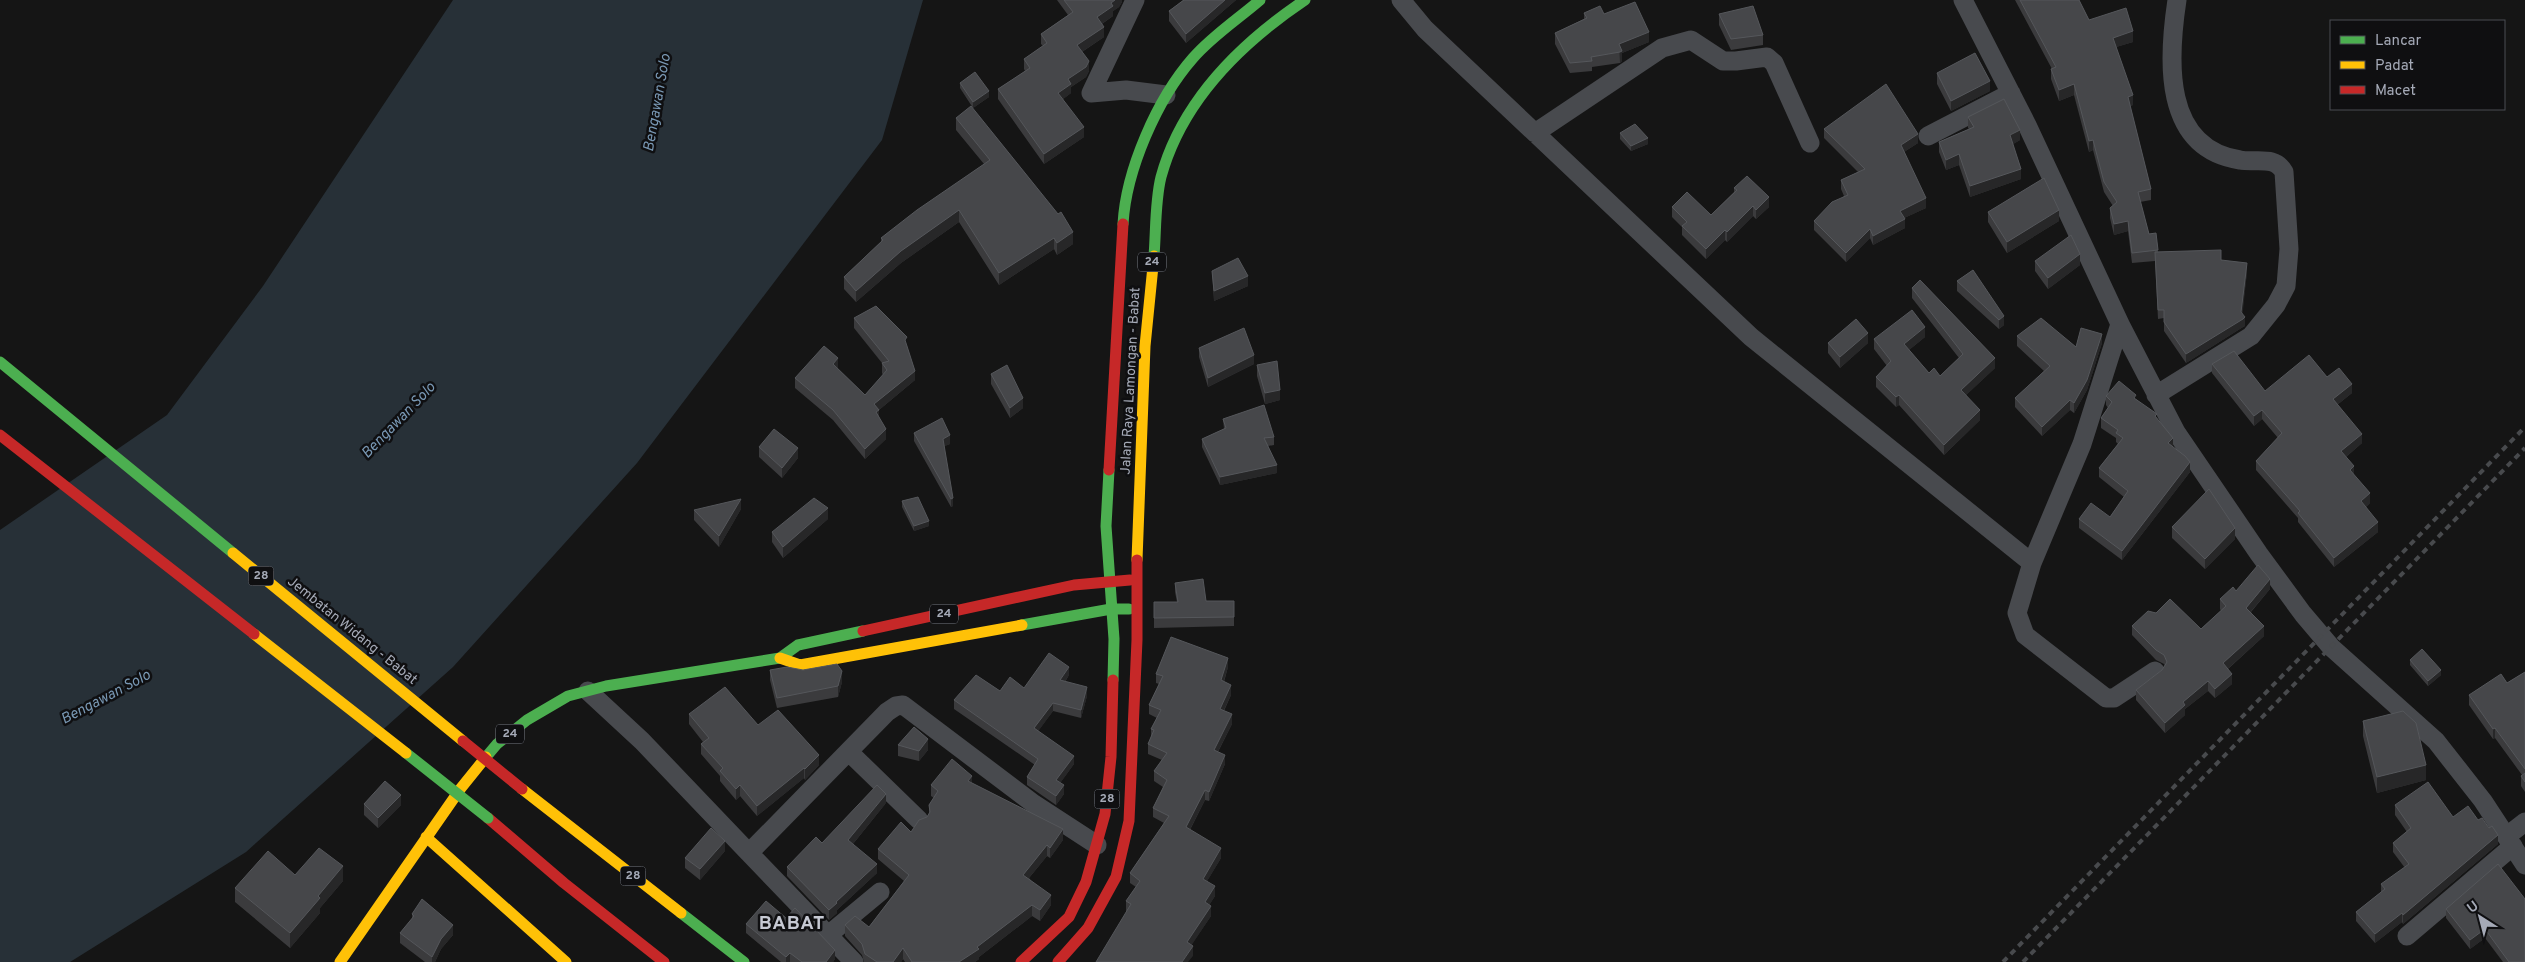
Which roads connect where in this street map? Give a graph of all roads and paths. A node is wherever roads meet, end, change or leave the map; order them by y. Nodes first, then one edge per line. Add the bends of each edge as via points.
1 (1135, 0) edge
2 (1260, 0) edge
3 (1305, 0) edge
4 (1401, 0) edge
5 (1964, 0) edge
6 (2177, 0) edge
7 (2011, 93) junction
8 (1166, 95) junction
9 (1536, 133) junction
10 (1928, 136) dead end
11 (1810, 143) dead end
12 (2120, 324) junction
13 (0, 362) edge
14 (2156, 395) junction
15 (0, 436) edge
16 (2032, 563) junction
17 (1111, 580) junction
18 (1136, 580) junction
19 (1111, 608) junction
20 (1136, 609) junction
21 (780, 658) junction
22 (2155, 671) dead end
23 (588, 691) junction
24 (849, 752) junction
25 (919, 820) edge
26 (2525, 822) edge
27 (426, 837) junction
28 (2510, 841) junction
29 (1097, 844) junction
30 (749, 853) junction
31 (2525, 865) edge
32 (880, 892) dead end
33 (828, 936) junction
34 (2407, 936) dead end
35 (340, 962) edge
36 (566, 962) edge
37 (664, 962) edge
38 (744, 962) edge
39 (854, 962) edge
40 (1021, 962) edge
41 (1058, 962) edge

1 - 8 street via 1091,93 1126,90
2 - 8 main road, Jalan Raya Lamongan - Babat / 24 via 1194,57
3 - 18 main road, Jalan Raya Lamongan - Babat / 24 via 1230,59 1189,116 1162,178 1144,346
4 - 9 street via 1425,29
5 - 7 street
6 - 14 street via 2171,77 2179,116 2198,140 2217,154 2240,160 2274,162 2280,166 2284,172 2289,249 2286,286 2276,305 2251,336
7 - 10 street
7 - 12 street
8 - 17 main road, Jalan Raya Lamongan - Babat / 24 via 1149,127 1122,216 1106,526
9 - 11 street via 1662,48 1691,40 1723,61 1770,58
9 - 16 street via 1751,337
12 - 14 street
12 - 16 street via 2082,444
13 - 38 main road, Jembatan Widang - Babat / 28, bridge via 522,789
14 - 28 street via 2176,432 2303,614 2331,647 2436,741
15 - 37 main road, bridge via 488,818
16 - 22 street via 2017,613 2026,635 2109,699
17 - 18 main road
17 - 19 main road, 28
17 - 21 main road, 24 via 1074,585 798,645
18 - 20 main road, 24
19 - 20 main road, 24
19 - 21 main road, 24 via 800,665
19 - 29 main road, 28 via 1114,639 1111,757 1105,814
20 - 41 main road, 28 via 1133,761 1127,831 1116,877 1088,928
21 - 23 main road, 24
23 - 27 main road, 24 via 568,696 527,720 497,744
23 - 30 street via 642,741
24 - 25 street
24 - 29 street via 887,712 903,706 1034,804
24 - 30 street
26 - 28 street
27 - 35 main road, 24
27 - 36 main road
28 - 31 street
28 - 34 street
29 - 40 main road, 28 via 1086,882 1069,917
30 - 33 street
32 - 33 street
33 - 39 street

